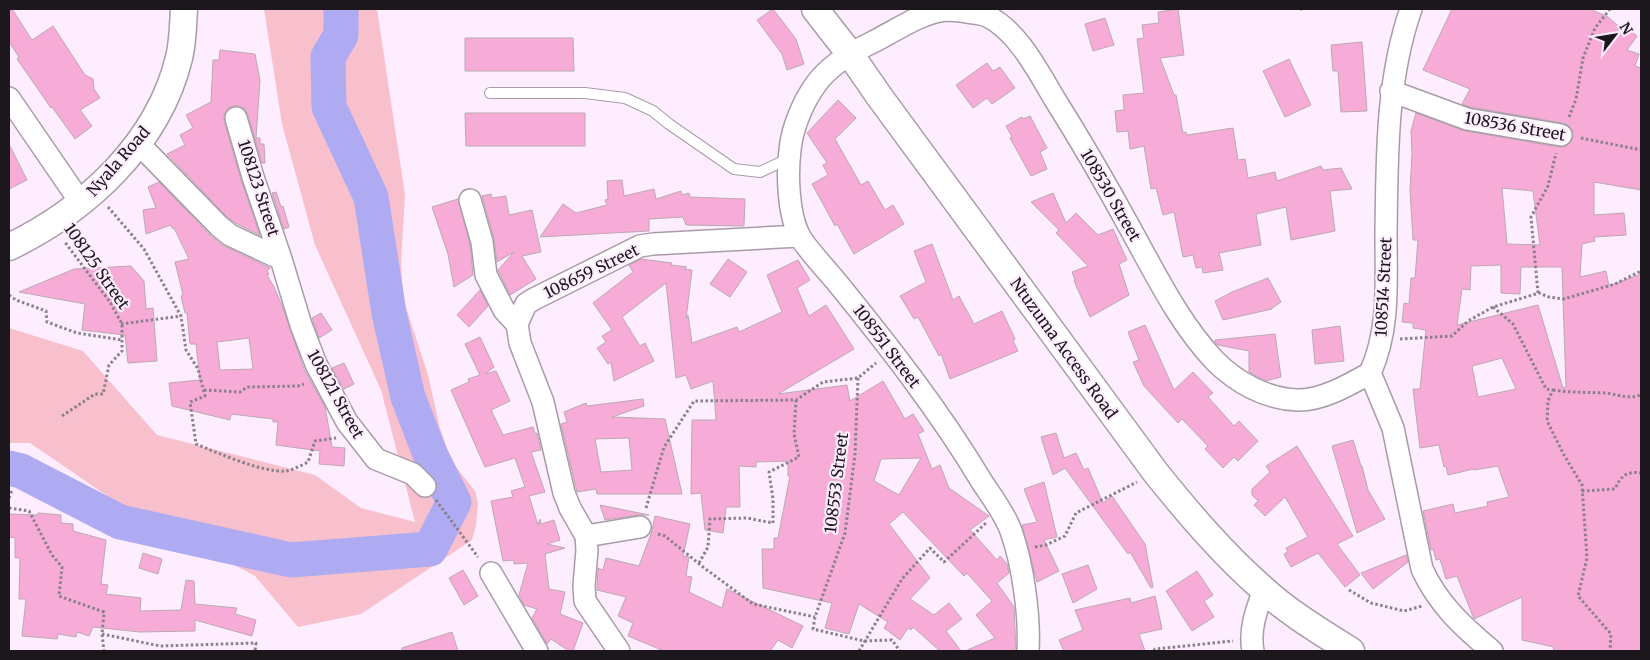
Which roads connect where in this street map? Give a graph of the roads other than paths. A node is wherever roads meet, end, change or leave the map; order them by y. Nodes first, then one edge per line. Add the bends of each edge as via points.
1 (184, 9) edge
2 (815, 9) edge
3 (1411, 9) edge
4 (986, 12) edge
5 (850, 54) junction
6 (1391, 91) junction
7 (490, 93) dead end
8 (9, 98) edge
9 (236, 118) dead end
10 (1562, 134) road end
11 (138, 143) junction
12 (790, 158) junction
13 (89, 196) junction
14 (470, 200) dead end
15 (799, 236) junction
16 (9, 247) edge
17 (281, 259) junction
18 (517, 324) junction
19 (1370, 373) junction
20 (425, 486) road end
21 (640, 527) road end
22 (586, 536) junction
23 (491, 573) road end
24 (1264, 590) junction
25 (1252, 645) edge
26 (537, 651) edge
27 (620, 651) edge
28 (1028, 651) edge
29 (1351, 651) edge
30 (1492, 651) edge

1 - 11 street, Nyala Road via 179,57 173,77 152,122
2 - 5 street, Ntuzuma Access Road
3 - 6 street, 108514 Street
4 - 5 street, 108530 Street via 944,10 922,17
4 - 19 street, 108530 Street via 1020,46 1038,71 1177,311 1217,363 1257,391 1297,400 1328,393
5 - 12 street, 108551 Street via 817,82 796,124
5 - 24 street, Ntuzuma Access Road via 1156,473 1204,531
6 - 10 street, 108536 Street via 1467,120
6 - 19 street, 108514 Street via 1386,310 1382,340
7 - 12 lane via 585,93 625,98 653,111 734,169 760,172
8 - 13 street
9 - 17 street, 108123 Street
11 - 13 street, Nyala Road
11 - 17 street via 230,235
12 - 15 street, 108551 Street via 791,209
13 - 16 street, Nyala Road via 52,223
14 - 18 street via 482,242 486,275 504,310
15 - 18 street, 108659 Street via 640,246 526,304
15 - 28 street, 108551 Street via 891,348 969,459 1010,529 1027,614
17 - 20 street, 108121 Street via 316,364 356,435 376,458 413,474
18 - 22 street via 522,351 543,402 564,493
19 - 30 street via 1392,428 1422,569 1439,600
21 - 22 street
22 - 27 street via 585,601
23 - 26 street
24 - 25 street via 1256,610
24 - 29 street, Ntuzuma Access Road via 1313,628

